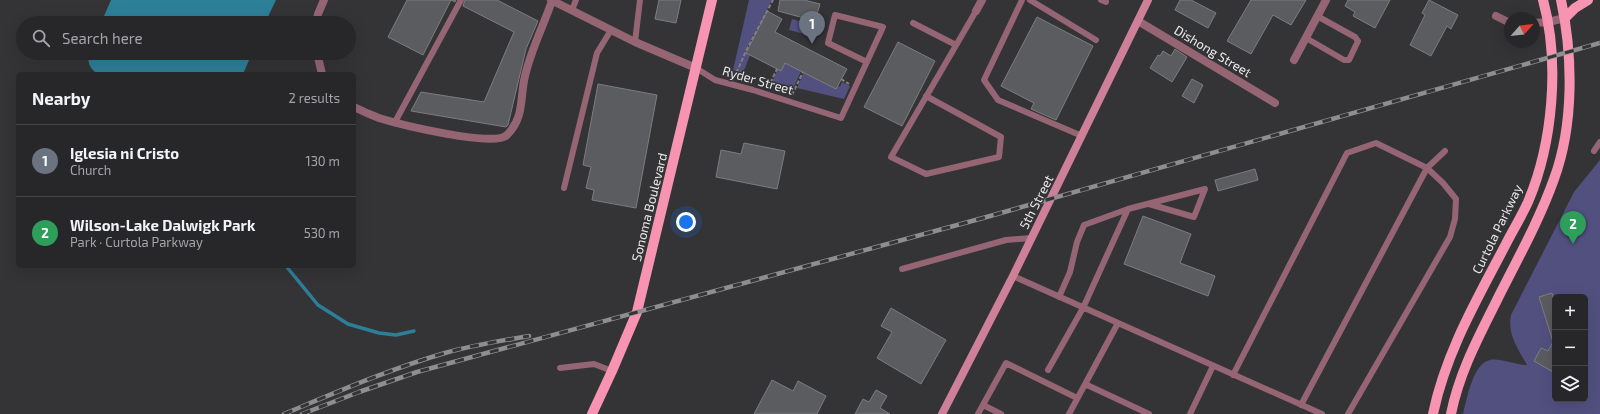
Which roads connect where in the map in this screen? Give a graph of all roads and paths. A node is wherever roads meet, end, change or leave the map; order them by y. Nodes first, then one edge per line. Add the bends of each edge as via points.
1 (324, 0) edge
2 (461, 0) edge
3 (552, 0) edge
4 (576, 0) edge
5 (640, 0) edge
6 (712, 0) edge
7 (772, 0) edge
8 (982, 0) edge
9 (1022, 0) edge
10 (1030, 0) edge
11 (1148, 0) edge
12 (1326, 0) edge
13 (1543, 0) edge
14 (1561, 0) edge
15 (1588, 0) edge
16 (572, 10) junction
17 (976, 11) joint
18 (318, 16) edge
19 (1317, 16) junction
20 (1496, 16) dead end
21 (1565, 18) junction
22 (1504, 20) edge
23 (1138, 21) junction
24 (1540, 22) edge
25 (1548, 22) junction
26 (913, 23) dead end
27 (611, 30) junction
28 (1306, 38) junction
29 (1096, 40) dead end
30 (635, 42) junction
31 (956, 45) junction
32 (319, 60) edge
33 (1294, 60) dead end
34 (867, 62) junction
35 (696, 68) junction
36 (777, 69) dead end
37 (322, 72) edge
38 (803, 72) dead end
39 (732, 85) junction
40 (765, 94) junction
41 (926, 96) junction
42 (789, 101) junction
43 (1275, 103) dead end
44 (356, 108) edge
45 (395, 122) junction
46 (1082, 136) junction
47 (1600, 142) edge
48 (1445, 151) dead end
49 (1594, 151) dead end
50 (1427, 168) junction
51 (564, 188) dead end
52 (1149, 204) junction
53 (1128, 209) junction
54 (1031, 238) junction
55 (902, 269) dead end
56 (1013, 276) junction
57 (1059, 297) junction
58 (1083, 308) junction
59 (1118, 323) junction
60 (1213, 366) junction
61 (560, 368) dead end
62 (1048, 370) dead end
63 (612, 371) junction
64 (1234, 375) junction
65 (1085, 384) junction
66 (1077, 398) junction
67 (983, 405) junction
68 (1301, 405) junction
69 (592, 414) edge
70 (942, 414) edge
71 (978, 414) edge
72 (1001, 414) edge
73 (1069, 414) edge
74 (1149, 414) edge
75 (1190, 414) edge
76 (1322, 414) edge
77 (1348, 414) edge
78 (1433, 414) edge
79 (1451, 414) edge

1 - 18 street
2 - 45 lane
3 - 16 street, Ryder Street
3 - 45 street via 525,73 519,118 507,136 500,140 469,137
4 - 16 lane
5 - 30 lane
6 - 35 main road, Sonoma Boulevard
7 - 39 path via 736,71
8 - 17 street
9 - 46 lane via 984,80 998,100
10 - 29 lane
11 - 23 street, 5th Street
12 - 19 street
13 - 25 main road, Curtola Parkway
14 - 21 main road
15 - 21 main road
16 - 27 street, Ryder Street
17 - 31 lane
19 - 28 street
19 - 28 lane via 1355,37 1358,42 1349,60 1344,60
20 - 22 street
21 - 25 street
21 - 79 main road via 1569,52 1568,100 1564,140 1555,178 1469,358
23 - 43 street, Dishong Street
23 - 46 street, 5th Street
24 - 25 street
25 - 78 main road, Curtola Parkway via 1552,57 1551,101 1546,141 1538,172 1528,202 1449,358
26 - 31 lane
27 - 30 street, Ryder Street
27 - 51 lane via 597,53
28 - 33 street
30 - 35 street, Ryder Street
31 - 41 lane
32 - 37 street
34 - 34 lane, Ryder Street via 828,43 835,15 884,27
34 - 42 lane, Ryder Street via 841,118
35 - 39 lane, Ryder Street via 715,80
35 - 63 main road, Sonoma Boulevard via 637,312
36 - 40 path
38 - 42 path
39 - 40 lane, Ryder Street
40 - 42 lane, Ryder Street
41 - 41 lane via 891,157 926,174 999,157 1001,136
44 - 45 street
46 - 54 street, 5th Street
47 - 49 lane
48 - 50 lane
50 - 64 lane via 1376,143 1347,153
50 - 68 lane
50 - 77 lane via 1456,199 1455,219 1450,236
52 - 52 lane via 1170,198 1205,189 1194,217
52 - 53 lane
53 - 57 lane via 1084,225 1070,272
53 - 58 lane
54 - 55 lane via 1006,240
54 - 56 street, 5th Street
56 - 57 lane
56 - 70 street, 5th Street
57 - 58 lane
58 - 59 lane
58 - 62 lane
59 - 60 lane
59 - 65 lane
60 - 64 lane
60 - 75 lane
61 - 63 lane via 594,364
63 - 69 main road, Sonoma Boulevard
64 - 68 lane
65 - 66 lane
65 - 74 lane
66 - 67 lane via 1006,363
66 - 73 lane
67 - 71 lane
67 - 72 lane
68 - 76 lane

